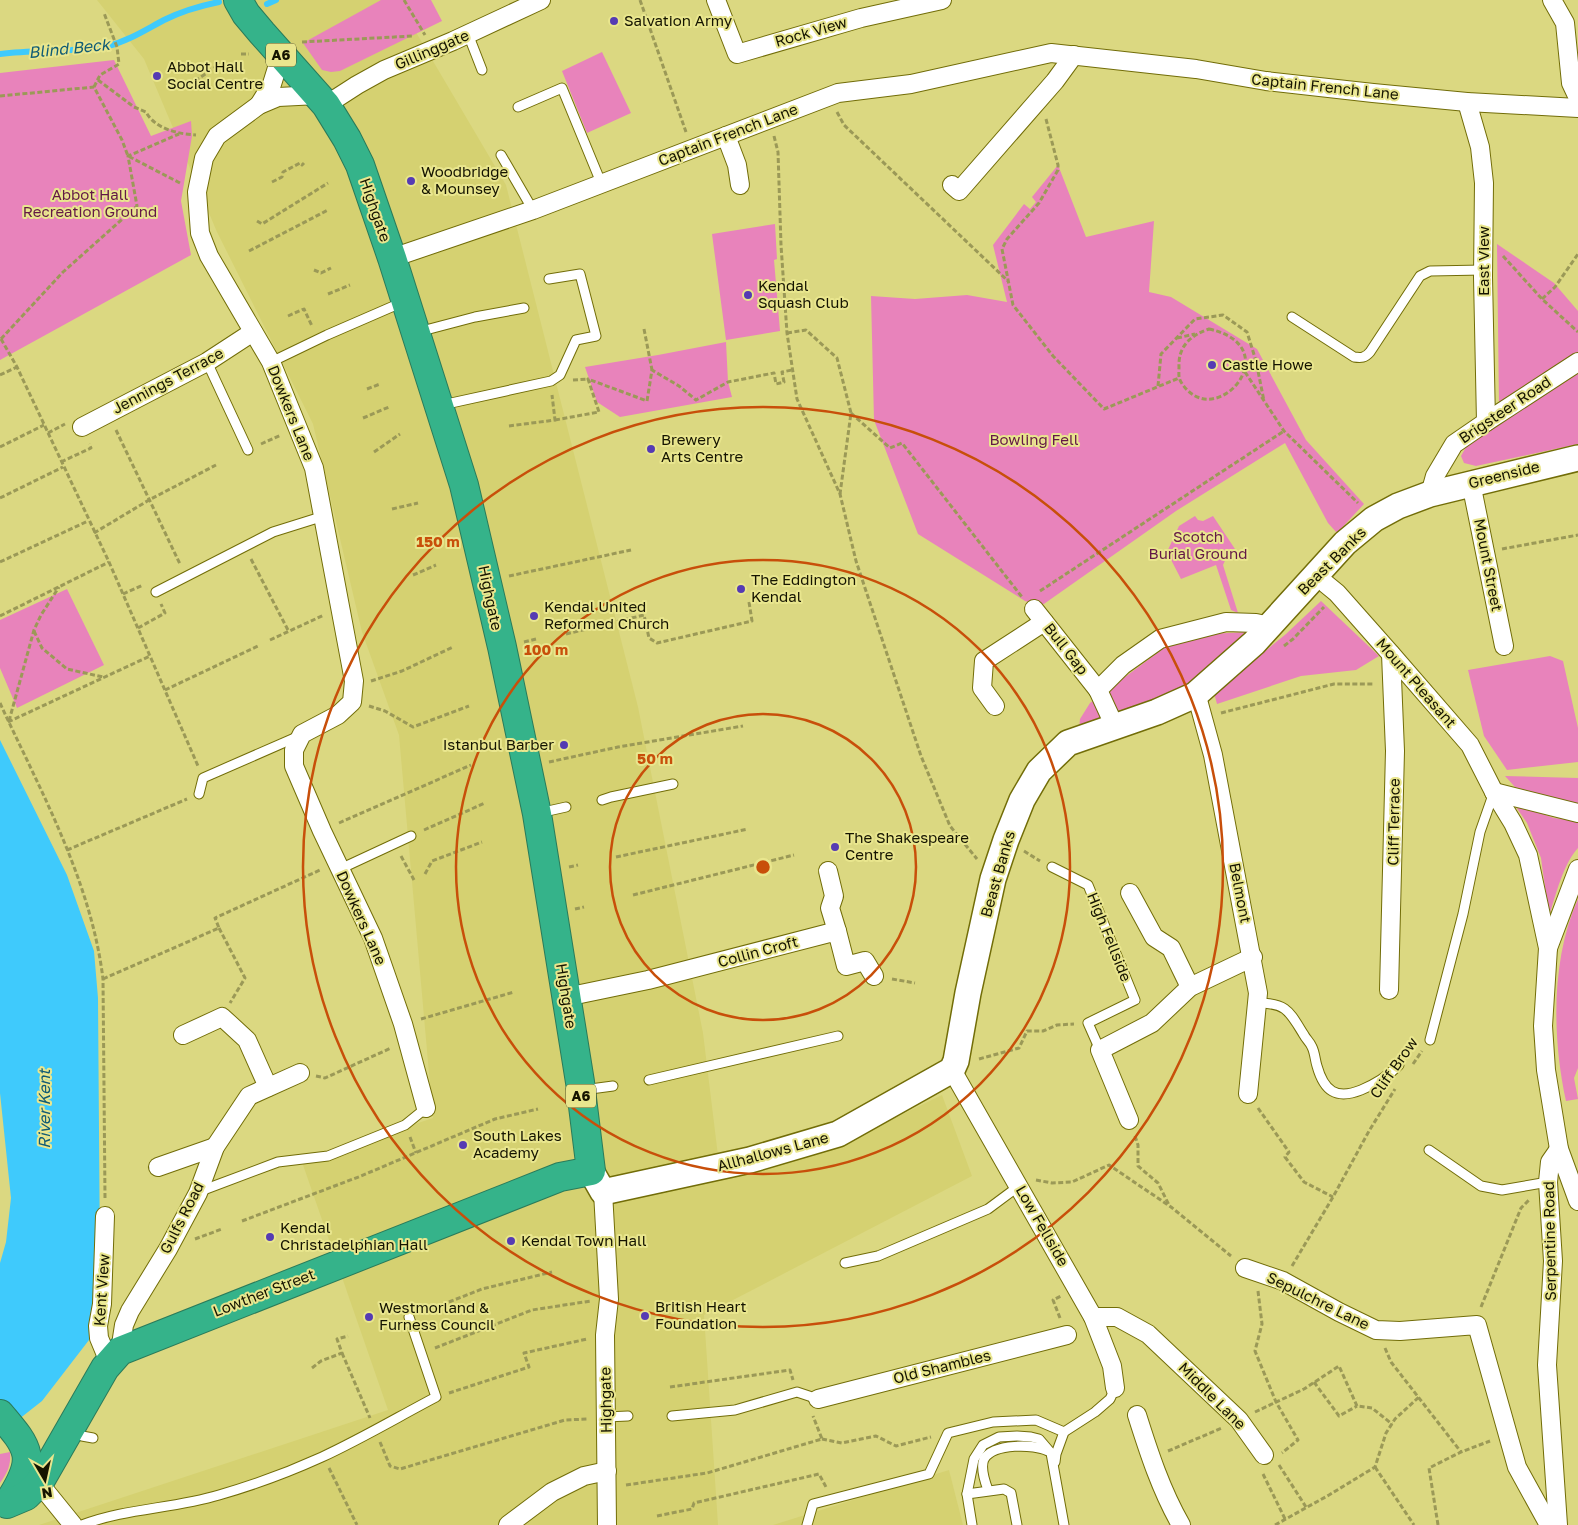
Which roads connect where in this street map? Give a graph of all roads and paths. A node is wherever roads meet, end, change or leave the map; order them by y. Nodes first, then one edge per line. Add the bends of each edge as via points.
1 (404, 0) edge
2 (541, 0) edge
3 (640, 0) edge
4 (716, 0) edge
5 (942, 0) edge
6 (1552, 0) edge
7 (242, 7) edge
8 (104, 13) dead end
9 (468, 34) junction
10 (289, 47) junction
11 (1074, 55) junction
12 (220, 64) dead end
13 (482, 70) dead end
14 (98, 80) junction
15 (195, 81) dead end
16 (94, 87) junction
17 (0, 96) edge
18 (828, 97) junction
19 (1578, 98) edge
20 (1040, 99) junction
21 (322, 100) junction
22 (1467, 102) junction
23 (259, 105) junction
24 (518, 107) dead end
25 (1578, 108) edge
26 (768, 120) junction
27 (726, 136) junction
28 (692, 150) junction
29 (501, 155) dead end
30 (128, 156) junction
31 (304, 164) dead end
32 (272, 182) dead end
33 (328, 183) dead end
34 (602, 185) junction
35 (740, 185) dead end
36 (952, 185) dead end
37 (197, 192) junction
38 (328, 210) dead end
39 (533, 210) junction
40 (257, 222) dead end
41 (1484, 236) junction
42 (249, 251) dead end
43 (1578, 254) edge
44 (392, 258) junction
45 (331, 268) dead end
46 (314, 270) dead end
47 (1483, 270) junction
48 (549, 279) dead end
49 (1009, 281) junction
50 (350, 285) dead end
51 (328, 294) dead end
52 (1542, 299) junction
53 (406, 301) junction
54 (524, 308) dead end
55 (288, 316) dead end
56 (1292, 317) dead end
57 (644, 329) dead end
58 (253, 332) junction
59 (1578, 332) edge
60 (415, 333) junction
61 (787, 333) junction
62 (1196, 333) junction
63 (1177, 338) junction
64 (1, 339) edge
65 (318, 339) junction
66 (207, 362) junction
67 (271, 362) junction
68 (1578, 362) edge
69 (16, 367) junction
70 (652, 370) junction
71 (792, 370) junction
72 (1245, 372) junction
73 (0, 376) edge
74 (1179, 378) junction
75 (551, 381) junction
76 (380, 384) dead end
77 (1158, 387) junction
78 (367, 389) dead end
79 (1264, 401) junction
80 (439, 405) junction
81 (389, 407) dead end
82 (108, 413) junction
83 (852, 414) junction
84 (363, 418) dead end
85 (556, 420) junction
86 (1486, 422) junction
87 (44, 425) junction
88 (509, 426) dead end
89 (82, 427) dead end
90 (297, 427) junction
91 (1284, 431) junction
92 (400, 434) dead end
93 (0, 447) edge
94 (248, 450) joint
95 (374, 452) dead end
96 (1578, 460) edge
97 (216, 465) dead end
98 (63, 467) junction
99 (1471, 483) junction
100 (840, 494) junction
101 (1430, 494) junction
102 (0, 498) edge
103 (149, 500) junction
104 (418, 502) dead end
105 (392, 509) dead end
106 (324, 516) junction
107 (1374, 519) junction
108 (88, 521) junction
109 (94, 533) junction
110 (1578, 535) edge
111 (245, 546) junction
112 (630, 550) dead end
113 (1485, 552) junction
114 (0, 562) edge
115 (109, 562) junction
116 (436, 565) dead end
117 (413, 575) dead end
118 (186, 577) junction
119 (487, 580) junction
120 (1326, 584) dead end
121 (59, 587) junction
122 (156, 592) dead end
123 (749, 602) dead end
124 (340, 608) junction
125 (1034, 611) junction
126 (0, 616) edge
127 (1270, 626) junction
128 (34, 630) junction
129 (289, 632) junction
130 (566, 634) dead end
131 (270, 640) dead end
132 (258, 646) dead end
133 (1504, 646) dead end
134 (453, 647) dead end
135 (1391, 654) junction
136 (150, 656) junction
137 (104, 677) junction
138 (354, 681) junction
139 (1393, 684) junction
140 (165, 690) junction
141 (1098, 690) junction
142 (352, 702) junction
143 (0, 704) edge
144 (469, 706) dead end
145 (995, 706) dead end
146 (1199, 706) junction
147 (8, 722) junction
148 (743, 726) dead end
149 (1115, 727) junction
150 (302, 734) junction
151 (471, 766) dead end
152 (527, 767) junction
153 (203, 778) junction
154 (673, 784) dead end
155 (1494, 792) junction
156 (199, 794) joint
157 (602, 800) dead end
158 (486, 803) dead end
159 (566, 807) dead end
160 (1578, 813) edge
161 (537, 814) junction
162 (748, 829) dead end
163 (424, 830) dead end
164 (322, 831) junction
165 (411, 836) dead end
166 (1006, 840) junction
167 (482, 842) dead end
168 (394, 844) junction
169 (67, 850) junction
170 (794, 855) dead end
171 (616, 857) dead end
172 (338, 866) junction
173 (1052, 868) joint
174 (1578, 869) edge
175 (828, 871) dead end
176 (425, 874) dead end
177 (993, 879) junction
178 (414, 880) dead end
179 (1130, 893) dead end
180 (633, 895) dead end
181 (219, 928) junction
182 (836, 931) junction
183 (1548, 948) junction
184 (1253, 957) junction
185 (874, 976) joint
186 (103, 979) junction
187 (916, 983) dead end
188 (1190, 987) junction
189 (1389, 990) dead end
190 (514, 992) dead end
191 (566, 997) junction
192 (1257, 1002) junction
193 (222, 1017) junction
194 (1057, 1025) dead end
195 (405, 1033) junction
196 (183, 1036) dead end
197 (838, 1036) dead end
198 (1430, 1040) joint
199 (1100, 1050) junction
200 (1399, 1065) dead end
201 (954, 1066) junction
202 (1409, 1069) dead end
203 (300, 1073) joint
204 (648, 1080) dead end
205 (1399, 1083) dead end
206 (613, 1086) dead end
207 (268, 1087) junction
208 (581, 1090) junction
209 (1248, 1094) joint
210 (426, 1108) joint
211 (538, 1109) dead end
212 (1129, 1120) joint
213 (215, 1147) junction
214 (1559, 1149) junction
215 (1429, 1150) dead end
216 (158, 1167) dead end
217 (1016, 1181) junction
218 (597, 1182) junction
219 (1548, 1182) junction
220 (198, 1192) junction
221 (1333, 1197) junction
222 (1578, 1200) edge
223 (1171, 1207) junction
224 (105, 1216) joint
225 (242, 1221) dead end
226 (846, 1263) dead end
227 (1245, 1268) junction
228 (552, 1272) dead end
229 (1283, 1281) junction
230 (1060, 1296) dead end
231 (609, 1299) junction
232 (130, 1311) junction
233 (1059, 1314) dead end
234 (409, 1317) joint
235 (1093, 1317) junction
236 (1477, 1324) junction
237 (1376, 1330) junction
238 (605, 1335) junction
239 (1067, 1335) dead end
240 (348, 1336) dead end
241 (151, 1338) junction
242 (342, 1352) junction
243 (420, 1354) junction
244 (114, 1357) junction
245 (312, 1368) dead end
246 (1314, 1382) junction
247 (670, 1387) dead end
248 (1115, 1388) joint
249 (797, 1392) junction
250 (436, 1397) junction
251 (1419, 1397) junction
252 (818, 1399) junction
253 (1276, 1402) junction
254 (1357, 1406) junction
255 (0, 1414) edge
256 (1137, 1415) dead end
257 (628, 1416) dead end
258 (672, 1416) dead end
259 (606, 1418) junction
260 (1239, 1420) junction
261 (1392, 1424) junction
262 (1064, 1432) junction
263 (948, 1434) junction
264 (358, 1438) junction
265 (822, 1439) junction
266 (1492, 1440) dead end
267 (380, 1441) dead end
268 (1285, 1451) dead end
269 (1461, 1452) junction
270 (1051, 1453) junction
271 (1264, 1455) junction
272 (324, 1456) junction
273 (1150, 1458) junction
274 (1374, 1466) junction
275 (607, 1480) junction
276 (40, 1483) junction
277 (988, 1490) junction
278 (967, 1494) junction
279 (833, 1499) junction
280 (1306, 1507) junction
281 (4, 1508) edge
282 (657, 1516) dead end
283 (1285, 1519) junction
284 (73, 1525) edge
285 (82, 1525) edge
286 (357, 1525) edge
287 (508, 1525) edge
288 (607, 1525) edge
289 (807, 1525) edge
290 (972, 1525) edge
291 (1017, 1525) edge
292 (1065, 1525) edge
293 (1181, 1525) edge
294 (1275, 1525) edge
295 (1414, 1525) edge
296 (1438, 1525) edge
297 (1549, 1525) edge
298 (1558, 1525) edge

1 - 10 path via 425,35 303,43
2 - 9 street, Gillinggate
3 - 28 path
4 - 5 street, Rock View via 737,54 861,18
6 - 19 street via 1568,23 1571,84
7 - 10 highway, Highgate / A6
8 - 14 path via 117,47 119,64 100,75
9 - 13 lane
9 - 21 street, Gillinggate
10 - 21 highway, Highgate / A6
10 - 23 street, Dowkers Lane
11 - 18 street, Captain French Lane via 1051,52 911,84
11 - 20 street
11 - 22 street, Captain French Lane via 1266,81
12 - 15 path
14 - 16 path
14 - 30 path via 146,112 150,121 179,134
16 - 17 path
16 - 30 path
18 - 26 street, Captain French Lane
18 - 49 path via 844,125
20 - 36 street via 959,191
20 - 49 path via 1058,170 1039,203 1002,249
21 - 23 street, Dowkers Lane via 278,98
21 - 44 highway, Highgate / A6 via 360,165
22 - 25 street, Captain French Lane
22 - 41 street, East View via 1480,147
23 - 37 street, Dowkers Lane via 217,136 204,158
24 - 34 lane via 562,88
26 - 27 street, Captain French Lane
26 - 61 path via 778,152
27 - 28 street, Captain French Lane
27 - 35 street via 737,165
28 - 34 street, Captain French Lane
29 - 39 lane
30 - 37 path
30 - 64 path via 137,206 63,272
31 - 32 path via 283,172 282,177
33 - 40 path via 262,224
34 - 39 street, Captain French Lane
37 - 58 street, Dowkers Lane via 200,233 209,256
38 - 42 path
39 - 44 street, Captain French Lane
41 - 47 street, East View
41 - 52 path
43 - 52 path via 1555,287
44 - 53 highway, Highgate / A6
45 - 46 path via 321,273
47 - 56 lane via 1430,271 1420,276 1366,357 1354,357
47 - 86 street, East View
48 - 75 lane via 580,274 596,336 576,340 560,375
49 - 77 path via 1014,304 1053,356 1104,409
50 - 51 path
52 - 59 path
53 - 60 highway, Highgate / A6
53 - 65 lane
54 - 60 lane
55 - 65 path via 304,309
57 - 70 path
58 - 66 street, Jennings Terrace
58 - 67 street, Dowkers Lane
60 - 80 highway, Highgate / A6
61 - 71 path
61 - 83 path via 806,330 837,358
62 - 63 path
62 - 72 path via 1209,329 1234,339 1242,349
62 - 74 path via 1184,344 1178,360
63 - 77 path via 1161,354
63 - 79 path via 1195,319 1223,315 1247,332
64 - 69 path
65 - 67 lane
66 - 82 street, Jennings Terrace
66 - 94 lane
67 - 90 street, Dowkers Lane
68 - 86 street, Brigsteer Road
69 - 73 path
69 - 87 path
70 - 71 path via 696,400 738,378 774,373 776,384 784,382 782,372
70 - 85 path via 647,401 588,379 598,412
71 - 100 path via 797,399
72 - 74 path via 1238,386 1220,397 1205,399 1187,391
72 - 79 path
74 - 77 path
75 - 80 lane
75 - 85 path
76 - 78 path
79 - 91 path
80 - 119 highway, Highgate / A6 via 464,485
81 - 84 path
82 - 89 street, Jennings Terrace
82 - 103 path
83 - 100 path
83 - 125 path via 890,448 902,444
85 - 88 path
86 - 101 street, Brigsteer Road via 1454,444 1435,476
87 - 93 path
87 - 98 path
90 - 94 path
90 - 106 street, Dowkers Lane via 314,468
91 - 107 path
91 - 125 path
92 - 95 path
96 - 99 street, Greenside
97 - 103 path
98 - 102 path
98 - 108 path
99 - 101 street, Greenside
99 - 113 street, Mount Street
100 - 177 path via 856,561 921,756 950,826
101 - 107 street, Beast Banks
103 - 109 path
103 - 118 path
104 - 105 path
106 - 111 lane via 273,532
106 - 124 street, Dowkers Lane
107 - 127 street, Beast Banks via 1345,543
108 - 109 path
108 - 114 path
109 - 115 path
110 - 113 path
111 - 118 lane
111 - 129 path
112 - 119 path
113 - 133 street, Mount Street
115 - 121 path
115 - 136 path
116 - 117 path
118 - 122 lane
119 - 152 highway, Highgate / A6
120 - 135 street, Mount Pleasant
121 - 126 path
121 - 128 path
123 - 130 path via 752,621 657,643 649,638 644,615
124 - 129 path
124 - 138 street, Dowkers Lane
125 - 141 street, Bull Gap
125 - 145 street via 984,662 982,688
127 - 141 street via 1226,622 1160,639 1123,665
127 - 146 street, Beast Banks
128 - 137 path via 42,648 66,669
128 - 147 path
129 - 131 path
132 - 140 path
134 - 138 path via 374,681
135 - 139 street, Cliff Terrace
135 - 155 street, Mount Pleasant via 1470,745
136 - 137 path
136 - 140 path
137 - 147 path
138 - 142 street, Dowkers Lane
139 - 146 path via 1334,684
139 - 189 street, Cliff Terrace via 1394,834
140 - 153 path
141 - 149 street
142 - 144 path via 385,711 413,727
142 - 150 street via 338,715
143 - 147 path
146 - 149 street, Beast Banks via 1157,712
146 - 184 street, Belmont via 1213,755
147 - 169 path
148 - 152 path via 618,747
149 - 166 street, Beast Banks via 1068,743 1039,771 1022,800
150 - 153 lane
150 - 164 street, Dowkers Lane via 294,750 294,766
151 - 164 path
152 - 161 highway, Highgate / A6
153 - 156 lane
154 - 157 lane
155 - 160 street
155 - 183 street via 1528,855
155 - 198 lane, Cliff Brow via 1480,832 1463,914
156 - 169 path
158 - 163 path
159 - 161 lane
161 - 191 highway, Highgate / A6
162 - 171 path
164 - 172 street, Dowkers Lane
165 - 168 lane
166 - 173 path
166 - 177 street, Beast Banks
167 - 176 path via 432,861
168 - 172 lane
168 - 178 path
169 - 186 path via 99,948
170 - 180 path
172 - 181 path via 215,918
172 - 195 street, Dowkers Lane via 373,938
173 - 199 lane, High Fellside via 1088,884 1134,1000 1088,1023
174 - 183 street
175 - 182 street via 834,896 830,908
177 - 201 street, Beast Banks
179 - 188 street via 1154,937 1171,948
181 - 186 path
181 - 193 path via 245,978
182 - 185 street via 846,966 865,961
182 - 191 street, Collin Croft via 648,980
183 - 214 street via 1544,1026 1546,1070
184 - 188 street
184 - 192 street, Belmont
185 - 187 path
186 - 224 path
188 - 199 street via 1152,1023
190 - 195 path
191 - 208 highway, Highgate / A6
192 - 200 lane via 1272,1003 1289,1012 1313,1049 1320,1076 1333,1092 1352,1093 1366,1088
192 - 209 street, Belmont
193 - 196 street
193 - 207 street via 247,1040
194 - 201 path via 1043,1031 1027,1031 1019,1048
195 - 203 path via 325,1078
195 - 210 street, Dowkers Lane
197 - 204 lane
198 - 202 path, Cliff Brow
199 - 212 street, High Fellside
201 - 217 street, Low Fellside
201 - 218 street, Allhallows Lane via 838,1134 750,1160
203 - 207 street, Gulfs Road
205 - 221 path, Cliff Brow
206 - 208 lane
207 - 213 street, Gulfs Road via 249,1096
208 - 218 highway, Highgate / A6
209 - 221 path via 1289,1152 1285,1157 1304,1182
210 - 220 lane via 405,1125 328,1156 278,1162
211 - 225 path via 495,1120
212 - 223 path via 1138,1145 1138,1166 1158,1183
213 - 216 street
213 - 220 street, Gulfs Road
214 - 219 street, Serpentine Road via 1550,1162
214 - 222 street
215 - 219 lane via 1481,1186 1502,1190
217 - 223 path via 1072,1182 1109,1165
217 - 226 lane via 988,1209 878,1256
217 - 235 street, Low Fellside
218 - 231 street, Highgate
218 - 241 highway, Lowther Street via 560,1177
219 - 236 path via 1521,1208 1481,1306
219 - 298 street, Serpentine Road via 1553,1261 1547,1364
220 - 232 street, Gulfs Road
221 - 229 path, Cliff Brow
223 - 227 path
224 - 244 street, Kent View via 98,1326 99,1338
227 - 229 street, Sepulchre Lane
227 - 253 path via 1257,1284 1262,1324 1255,1351
228 - 234 path via 482,1289
229 - 237 street, Sepulchre Lane
230 - 233 path via 1053,1300
231 - 238 street, Highgate
231 - 243 path via 532,1310
232 - 241 street via 136,1326
232 - 244 street, Gulfs Road
234 - 243 lane
235 - 248 street, Low Fellside via 1112,1366
235 - 260 street, Middle Lane via 1117,1317 1148,1334
236 - 237 street, Sepulchre Lane
236 - 297 street via 1517,1467
237 - 251 path via 1391,1362
238 - 250 path via 524,1353 529,1368
238 - 259 street, Highgate
239 - 252 street, Old Shambles
240 - 242 path via 337,1339
241 - 244 highway, Lowther Street
242 - 245 path
242 - 264 path via 372,1424 361,1428
243 - 250 lane
244 - 276 highway via 82,1431
246 - 253 path
246 - 254 path via 1339,1416
246 - 254 path via 1338,1366
247 - 249 path via 790,1370
248 - 262 lane via 1110,1399
249 - 252 lane
249 - 258 lane via 735,1410
250 - 264 lane
251 - 261 path
251 - 269 path
252 - 265 path via 810,1410
253 - 260 path
253 - 268 path via 1298,1440
254 - 261 path via 1372,1408
255 - 281 highway via 20,1437 27,1455 23,1480
256 - 273 street
257 - 259 lane
259 - 267 path via 565,1420 400,1469 390,1466
259 - 275 street, Highgate
260 - 271 street, Middle Lane
260 - 273 path
261 - 274 path
262 - 263 lane via 1036,1420 993,1422
262 - 292 lane via 1055,1463
263 - 265 path via 896,1446 876,1436 842,1443
263 - 279 lane via 928,1474
264 - 272 lane
265 - 275 path via 707,1473
266 - 269 path
269 - 296 path via 1429,1468
270 - 277 lane via 1040,1447 1005,1447 994,1451 984,1459
270 - 278 lane via 1039,1440 1031,1437 999,1437 983,1445 974,1459
270 - 292 lane
271 - 280 path via 1275,1458
271 - 283 path via 1262,1472
272 - 285 lane via 289,1472 218,1496 133,1511
272 - 286 path
273 - 293 street
274 - 280 path
274 - 295 path
275 - 287 street via 584,1476 552,1492
275 - 288 street, Highgate
276 - 281 highway via 26,1496
276 - 284 street
277 - 278 lane
277 - 291 lane via 1004,1489 1011,1493
278 - 290 lane
279 - 282 path via 819,1474 694,1503 692,1509
279 - 289 lane via 813,1504
280 - 283 path
283 - 294 path

